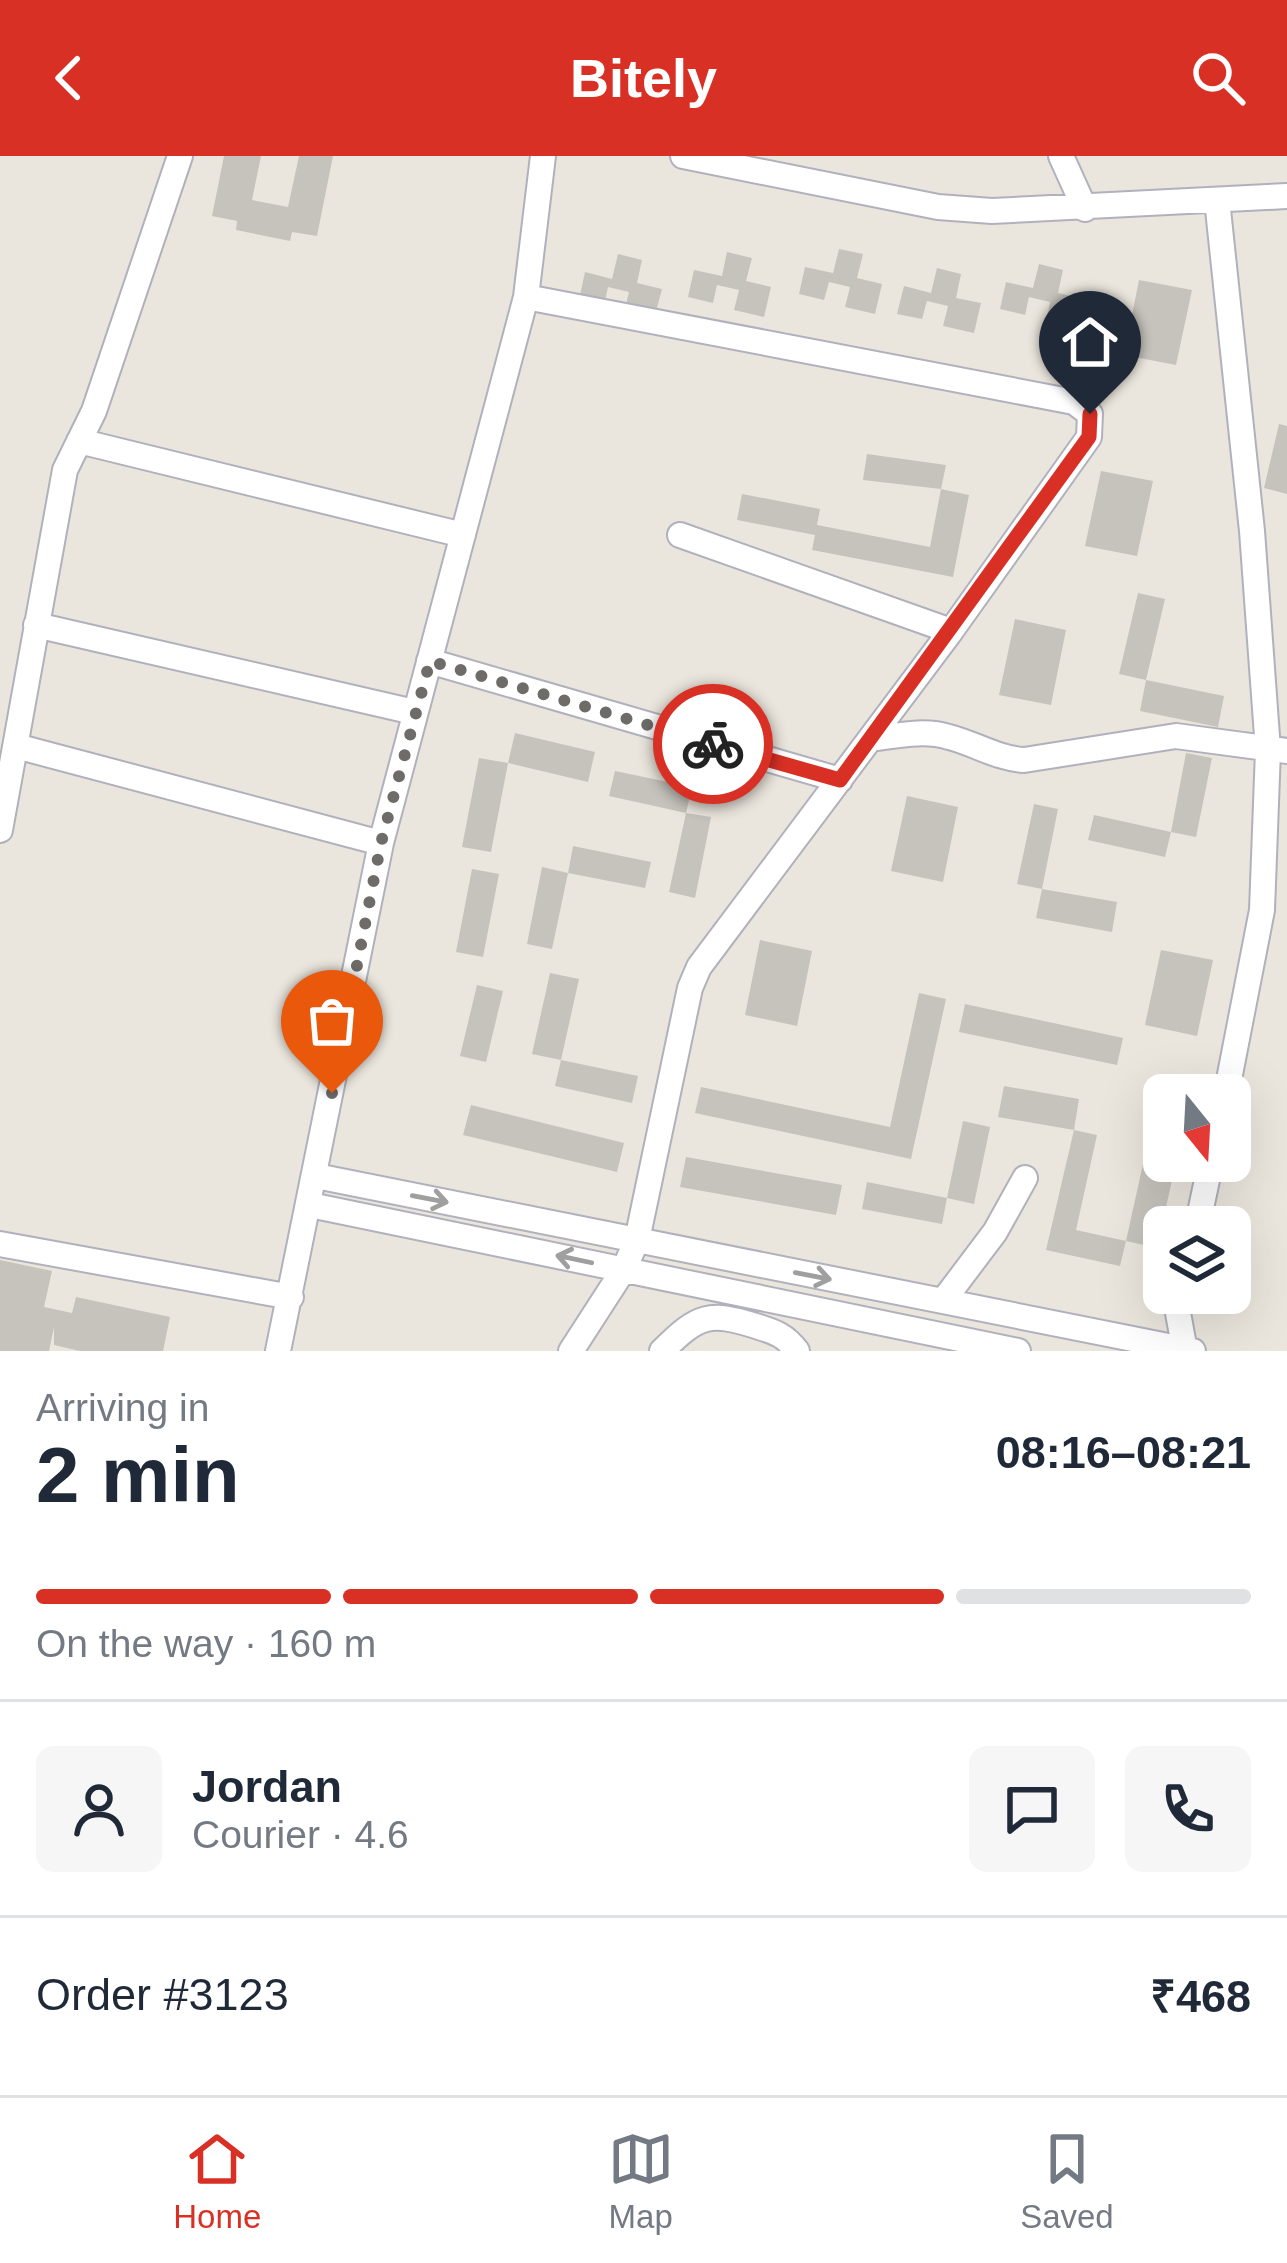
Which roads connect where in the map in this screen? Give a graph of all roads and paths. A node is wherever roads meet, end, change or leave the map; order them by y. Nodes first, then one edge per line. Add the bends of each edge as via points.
1 (180, 156) edge
2 (543, 156) edge
3 (683, 156) edge
4 (1061, 156) edge
5 (1287, 196) edge
6 (1217, 200) junction
7 (1085, 209) junction
8 (526, 297) junction
9 (79, 442) junction
10 (463, 535) junction
11 (680, 535) dead end
12 (36, 625) junction
13 (951, 631) junction
14 (430, 661) junction
15 (414, 712) junction
16 (870, 739) junction
17 (16, 746) junction
18 (1278, 751) edge
19 (840, 780) junction
20 (0, 830) edge
21 (381, 843) junction
22 (1230, 1074) edge
23 (316, 1176) junction
24 (1024, 1178) dead end
25 (310, 1205) junction
26 (637, 1240) junction
27 (0, 1244) edge
28 (624, 1269) junction
29 (291, 1297) junction
30 (943, 1301) junction
31 (1173, 1314) edge
32 (1182, 1314) edge
33 (983, 1347) edge
34 (1153, 1347) edge
35 (1188, 1350) edge
36 (278, 1351) edge
37 (571, 1351) edge
38 (662, 1351) edge
39 (797, 1351) edge
40 (1018, 1351) edge

1 - 9 street
2 - 8 street
3 - 7 street via 938,207
4 - 7 street
5 - 6 street
6 - 7 street
6 - 18 street
8 - 10 street
8 - 13 street via 1074,402 1090,414 1089,437
9 - 10 street
9 - 12 street via 65,470
10 - 14 street
11 - 13 street
12 - 15 street
12 - 17 street
13 - 16 street
14 - 15 street
14 - 19 street
15 - 21 street
16 - 18 street via 932,733 1024,760 1154,736
16 - 19 street
17 - 20 street
17 - 21 street
18 - 22 street via 1262,910
19 - 26 street via 699,968
21 - 23 street
23 - 25 street
23 -> 26 street
24 - 30 street
28 -> 25 street
25 - 29 street
26 - 28 street
26 -> 30 street
27 - 29 street
28 - 33 street
28 - 37 street
29 - 36 street
30 - 34 street
31 - 34 street
32 - 35 street
33 - 40 street
34 - 35 street
38 - 39 street via 721,1314 784,1336

